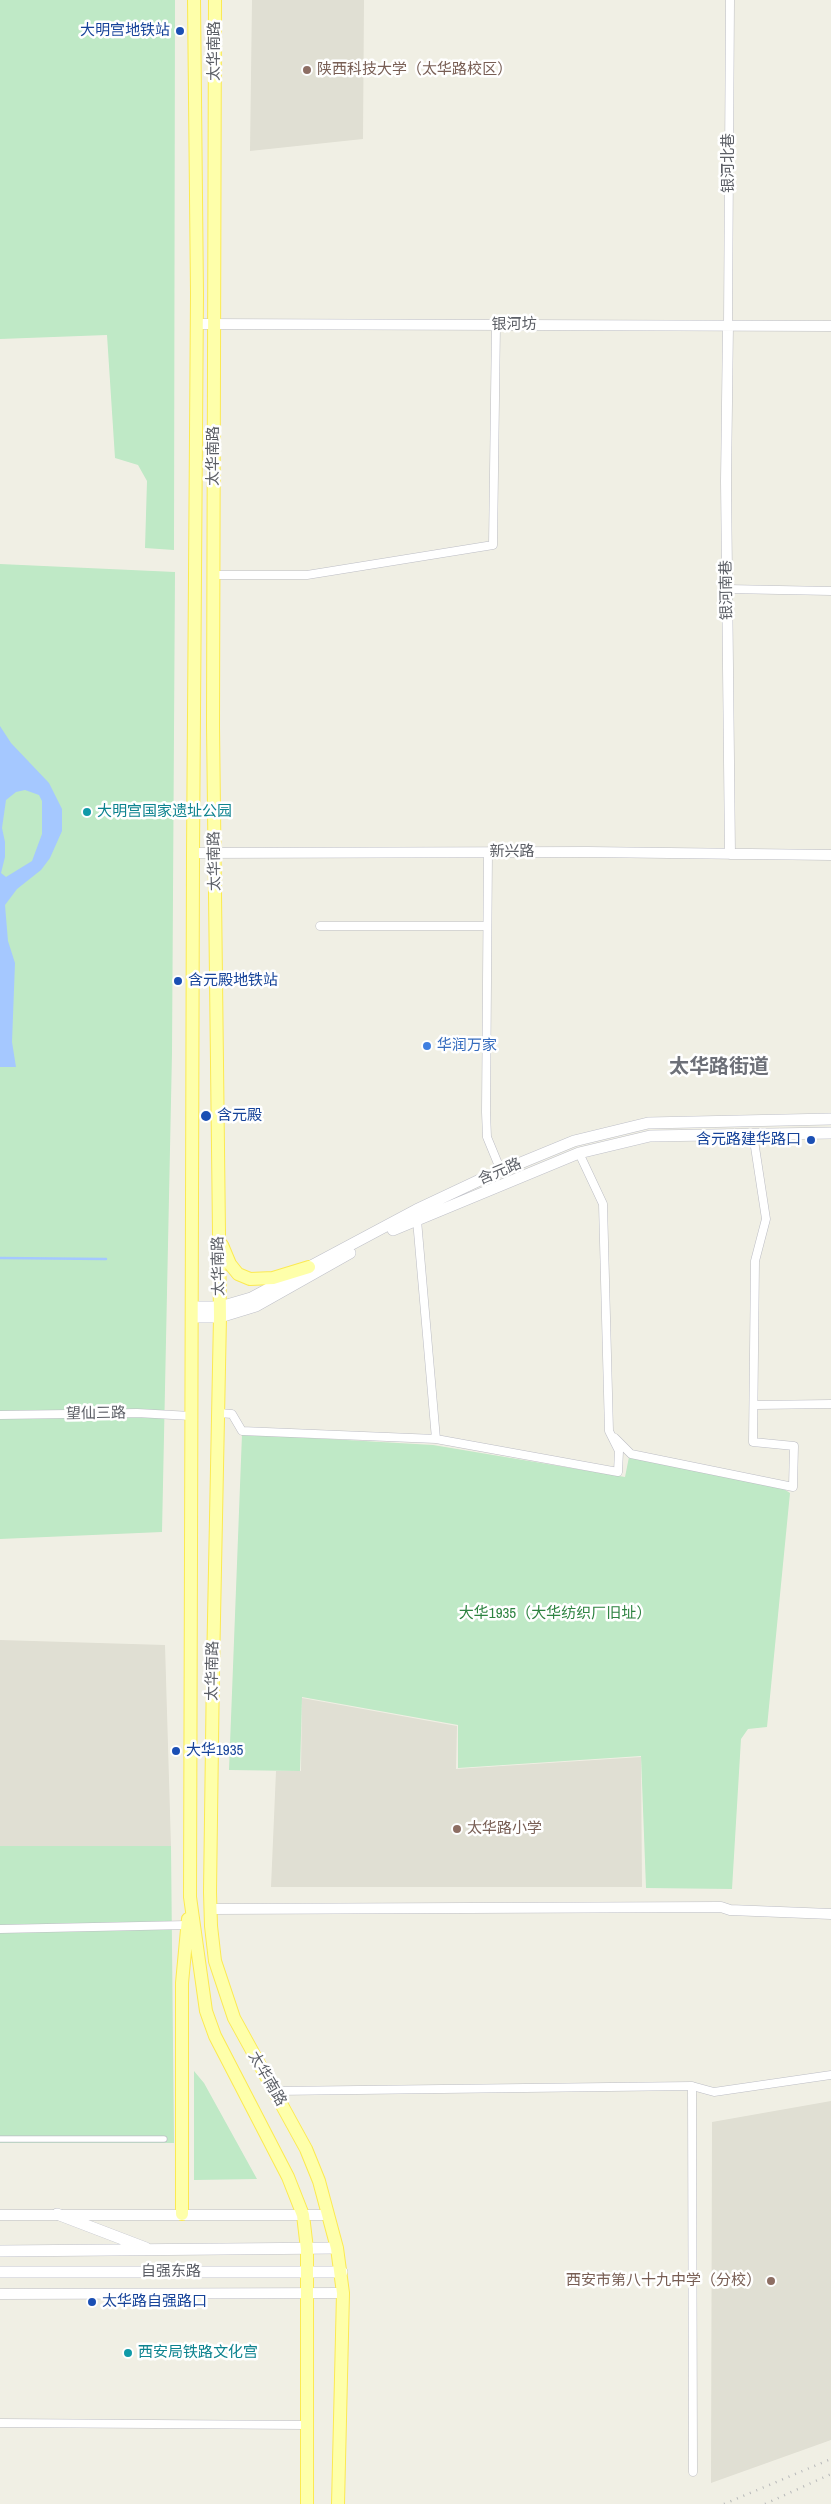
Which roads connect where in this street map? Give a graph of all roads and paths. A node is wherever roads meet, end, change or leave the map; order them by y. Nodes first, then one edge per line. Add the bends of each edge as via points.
1 (194, 0) edge
2 (215, 0) edge
3 (730, 0) edge
4 (214, 323) junction
5 (197, 324) junction
6 (496, 325) junction
7 (728, 325) junction
8 (831, 326) edge
9 (213, 575) junction
10 (728, 589) junction
11 (831, 591) edge
12 (488, 852) junction
13 (193, 853) junction
14 (216, 853) junction
15 (730, 854) junction
16 (831, 855) edge
17 (320, 926) dead end
18 (486, 926) junction
19 (831, 1120) edge
20 (831, 1133) edge
21 (753, 1134) junction
22 (578, 1153) junction
23 (501, 1171) junction
24 (417, 1220) junction
25 (219, 1234) junction
26 (310, 1267) junction
27 (192, 1312) junction
28 (220, 1312) junction
29 (755, 1404) junction
30 (831, 1404) edge
31 (218, 1413) junction
32 (0, 1415) edge
33 (192, 1416) junction
34 (608, 1431) junction
35 (436, 1439) junction
36 (190, 1897) junction
37 (211, 1909) junction
38 (831, 1914) edge
39 (187, 1925) junction
40 (0, 1929) edge
41 (831, 2075) edge
42 (692, 2086) junction
43 (275, 2091) junction
44 (0, 2139) edge
45 (164, 2139) dead end
46 (57, 2214) junction
47 (182, 2214) junction
48 (0, 2215) edge
49 (303, 2215) junction
50 (328, 2215) junction
51 (307, 2248) junction
52 (337, 2248) junction
53 (152, 2250) junction
54 (0, 2251) edge
55 (0, 2272) edge
56 (342, 2272) junction
57 (307, 2273) junction
58 (307, 2293) junction
59 (343, 2293) junction
60 (0, 2294) edge
61 (0, 2423) edge
62 (306, 2426) junction
63 (693, 2472) dead end
64 (307, 2504) edge
65 (338, 2504) edge

1 - 5 main road, 太华南路
2 - 4 main road, 太华南路
3 - 7 street, 银河北巷
4 - 5 street, 银河坊
4 - 6 street, 银河坊
4 - 9 main road, 太华南路
5 - 13 main road, 太华南路
6 - 7 street, 银河坊
6 - 9 street via 493,545 307,575
7 - 8 street, 银河坊
7 - 10 street, 银河南巷
9 - 14 main road, 太华南路
10 - 11 street
10 - 15 street, 银河南巷
12 - 14 street, 新兴路
12 - 15 street, 新兴路
12 - 18 street
13 - 14 street, 新兴路
13 - 27 main road, 太华南路
14 - 25 main road, 太华南路
15 - 16 street, 新兴路
17 - 18 street
18 - 23 street via 487,1137
19 - 23 main road, 含元路 via 648,1124 574,1141
20 - 21 main road, 含元路
21 - 22 main road, 含元路 via 650,1136
21 - 29 street via 766,1219 755,1261
22 - 24 main road, 含元路
22 - 34 street via 603,1204
23 - 26 main road, 含元路 via 416,1210
24 - 28 main road, 含元路 via 396,1228 256,1306
24 - 35 street
25 - 26 main road via 230,1264 238,1274 250,1279 273,1278
25 - 28 main road, 太华南路
26 - 28 main road, 含元路
27 - 28 main road, 含元路
27 - 33 main road, 太华南路
28 - 31 main road, 太华南路
29 - 30 street
29 - 34 street via 753,1442 794,1446 793,1487 630,1454
31 - 35 street via 232,1414 242,1431
31 - 37 main road, 太华南路
32 - 33 street, 望仙三路 via 137,1413
33 - 36 main road, 太华南路
34 - 35 street via 619,1451 618,1472
36 - 39 main road
36 - 49 main road, 太华南路 via 206,2011 215,2036 288,2177
37 - 38 street via 721,1907
37 - 43 main road, 太华南路 via 215,1961 224,1994 249,2048
39 - 40 street
39 - 47 main road via 182,1982
41 - 42 street via 714,2092
42 - 43 street
42 - 63 street
43 - 50 main road, 太华南路 via 306,2149
44 - 45 street
46 - 47 street
46 - 48 street
46 - 53 main road
47 - 49 street
49 - 50 street
49 - 51 main road, 太华南路
50 - 52 main road, 太华南路
51 - 52 main road, 自强东路
51 - 53 main road, 自强东路
51 - 57 main road, 太华南路
52 - 56 main road, 太华南路
53 - 54 main road, 自强东路
55 - 57 main road, 自强东路
56 - 57 main road, 自强东路
56 - 59 main road, 太华南路
57 - 58 main road, 太华南路
58 - 59 street
58 - 60 street
58 - 62 main road, 太华南路
59 - 65 main road, 太华南路
61 - 62 street
62 - 64 main road, 太华南路

